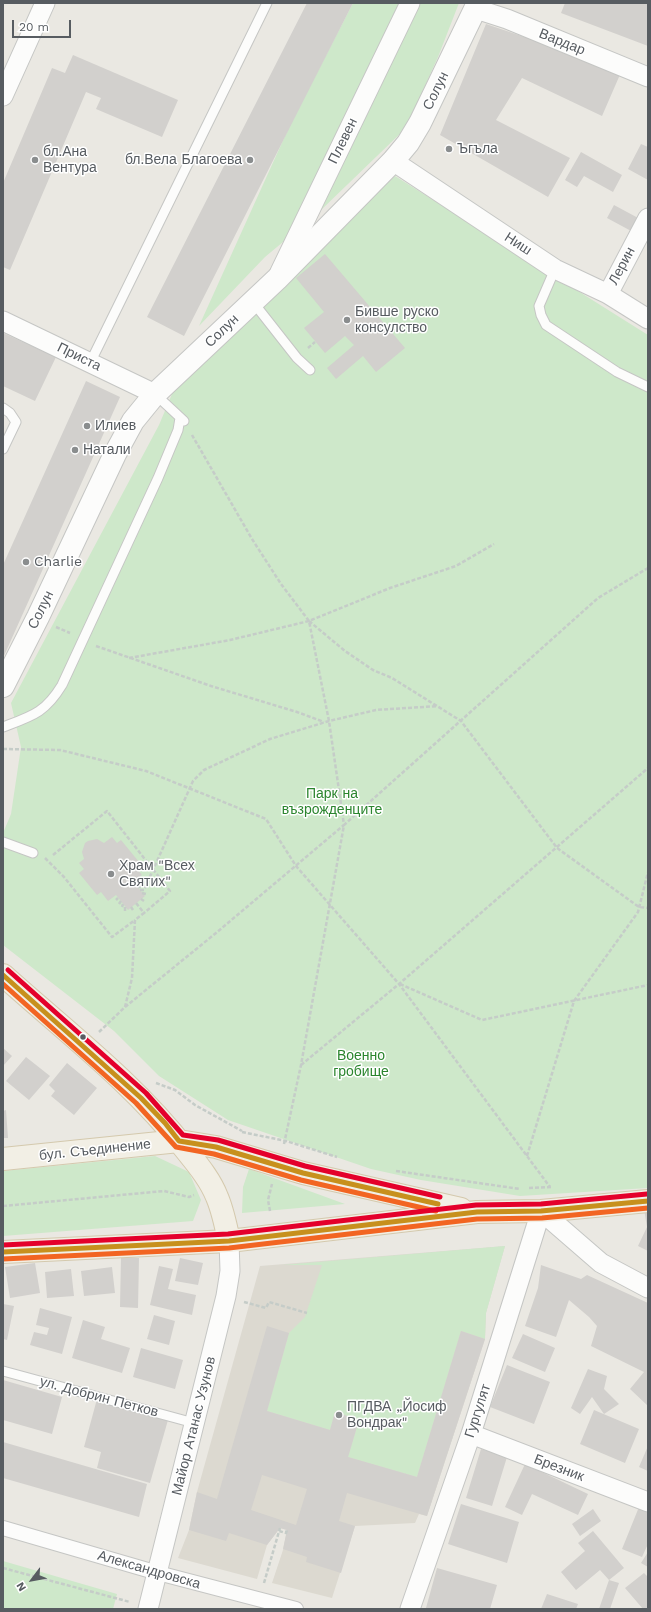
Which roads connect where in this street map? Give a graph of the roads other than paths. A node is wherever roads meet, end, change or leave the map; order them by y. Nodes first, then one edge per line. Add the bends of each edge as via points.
1 (267, 3) edge
2 (410, 3) edge
3 (43, 4) edge
4 (477, 6) edge
5 (648, 76) edge
6 (3, 96) edge
7 (393, 161) junction
8 (648, 218) edge
9 (556, 268) junction
10 (277, 279) junction
11 (608, 294) junction
12 (252, 302) junction
13 (648, 320) edge
14 (3, 321) edge
15 (90, 362) junction
16 (310, 370) dead end
17 (648, 387) edge
18 (155, 394) junction
19 (3, 408) edge
20 (3, 449) edge
21 (3, 686) edge
22 (3, 727) edge
23 (3, 842) edge
24 (33, 853) road end
25 (3, 975) edge
26 (179, 1141) junction
27 (3, 1159) edge
28 (648, 1201) edge
29 (541, 1210) junction
30 (477, 1212) junction
31 (229, 1241) junction
32 (3, 1252) edge
33 (648, 1288) edge
34 (3, 1371) edge
35 (194, 1423) junction
36 (471, 1434) junction
37 (648, 1502) edge
38 (3, 1528) edge
39 (158, 1573) junction
40 (148, 1608) edge
41 (296, 1609) edge
42 (410, 1609) edge

1 - 15 lane
2 - 10 street, Плевен
3 - 6 street
4 - 5 street, Вардар
4 - 7 street, Солун via 420,123 408,144
7 - 9 street, Ниш
7 - 10 street, Солун
8 - 11 street, Лерин
9 - 11 street, Ниш
9 - 17 lane via 539,306 546,325 617,372
10 - 12 street, Солун
11 - 13 street, Ниш
12 - 16 lane via 297,358
12 - 18 street, Солун
14 - 15 street, Приста
15 - 18 street, Приста
18 - 21 street, Солун via 133,421 115,454
18 - 22 lane via 182,420 158,478 62,685 43,710
19 - 20 lane via 16,422
23 - 24 lane
25 - 26 main road via 84,1047 148,1090 165,1123
26 - 27 main road, бул. Съединение
26 - 30 main road, бул. Съединение via 216,1148 303,1173
26 - 31 main road via 203,1171 213,1189 223,1213
28 - 29 main road
29 - 30 main road
29 - 33 street via 601,1263
29 - 36 street, Гургулят
30 - 31 main road
31 - 32 main road
31 - 35 street, Майор Атанас Узунов via 230,1271 226,1296
34 - 35 lane, ул. Добрин Петков
35 - 39 street, Майор Атанас Узунов
36 - 37 street, Брезник
36 - 42 street, Гургулят
38 - 39 street, Александровска
39 - 40 street, Майор Атанас Узунов
39 - 41 street, Александровска

